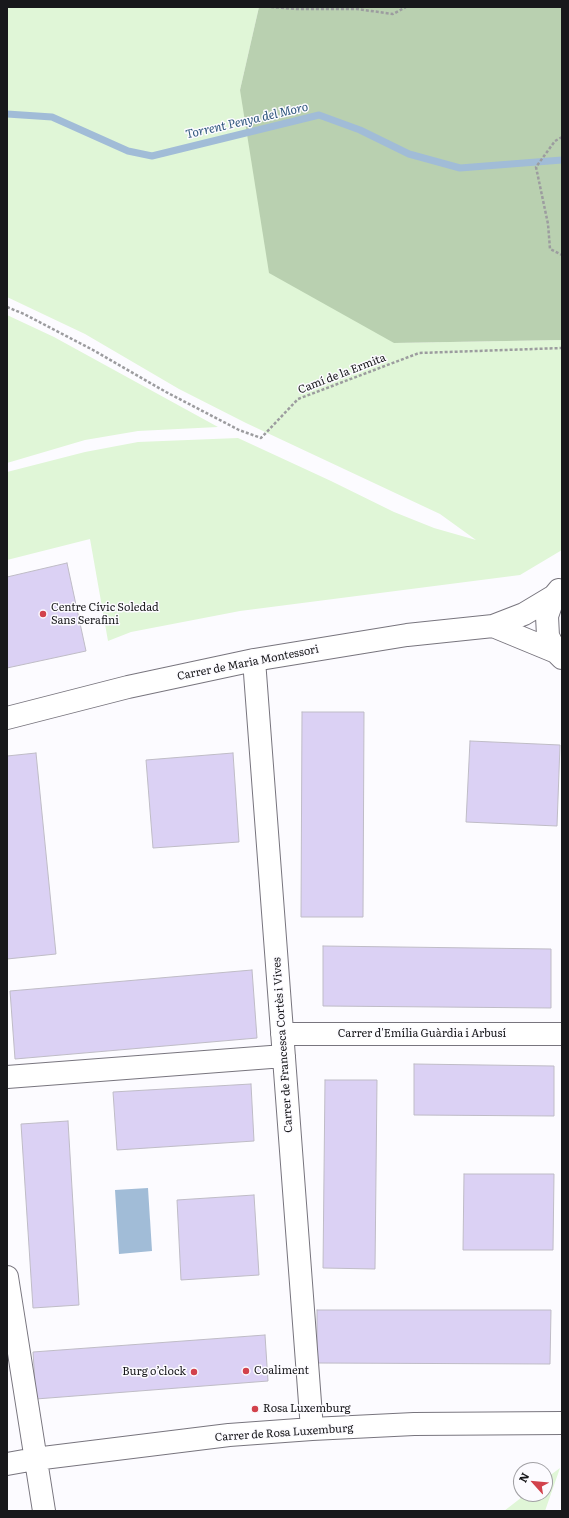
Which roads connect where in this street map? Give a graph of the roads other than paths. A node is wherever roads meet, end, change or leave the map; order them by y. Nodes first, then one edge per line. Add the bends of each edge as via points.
1 (558, 591) edge
2 (493, 626) junction
3 (559, 655) edge
4 (254, 660) junction
5 (7, 718) edge
6 (282, 1034) junction
7 (562, 1034) edge
8 (284, 1056) junction
9 (7, 1077) edge
10 (7, 1277) edge
11 (562, 1423) edge
12 (312, 1429) junction
13 (35, 1459) junction
14 (7, 1464) edge
15 (44, 1511) edge

1 - 2 street, Carrer de Maria Montessori via 524,614
1 - 3 street via 547,616 548,636
2 - 3 street, Carrer de Maria Montessori
2 - 4 street, Carrer de Maria Montessori via 406,635
4 - 5 street, Carrer de Maria Montessori via 128,687
4 - 6 street, Carrer de Francesca Cortès i Vives
6 - 7 street, Carrer d'Emília Guàrdia i Arbusí
6 - 8 street, Carrer de Francesca Cortès i Vives
8 - 9 street
8 - 12 street, Carrer de Francesca Cortès i Vives
10 - 13 street
11 - 12 street, Carrer de Rosa Luxemburg via 414,1424
12 - 13 street, Carrer de Rosa Luxemburg
13 - 14 street, Carrer de Rosa Luxemburg
13 - 15 street

